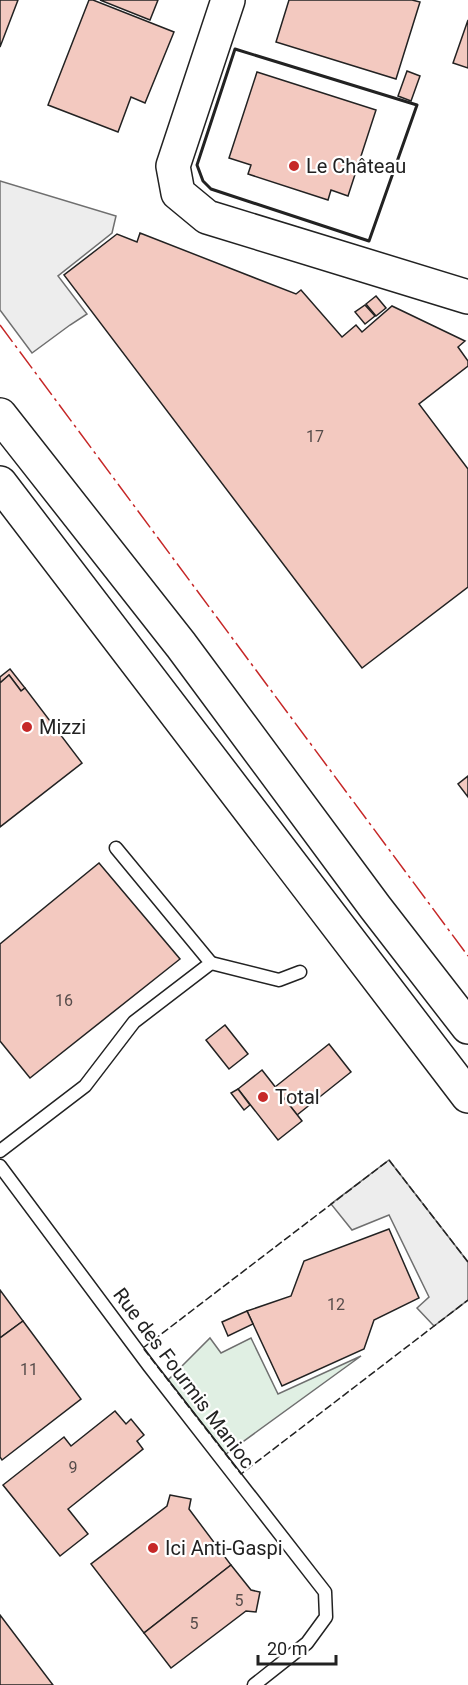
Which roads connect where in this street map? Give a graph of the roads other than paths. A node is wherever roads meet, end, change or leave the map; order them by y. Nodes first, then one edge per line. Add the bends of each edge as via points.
1 (228, 0) edge
2 (468, 297) edge
3 (0, 415) edge
4 (0, 483) edge
5 (116, 848) dead end
6 (211, 963) junction
7 (300, 972) dead end
8 (468, 1027) edge
9 (468, 1096) edge
10 (0, 1151) edge
11 (0, 1166) edge
12 (254, 1685) edge

1 - 2 main road via 172,166 178,193 207,216
3 - 8 main road via 181,645
4 - 9 main road
5 - 6 lane
6 - 7 lane via 279,980
6 - 10 lane via 134,1022 85,1086
11 - 12 lane, Rue des Fourmis Manioc via 325,1592 326,1617 307,1643

